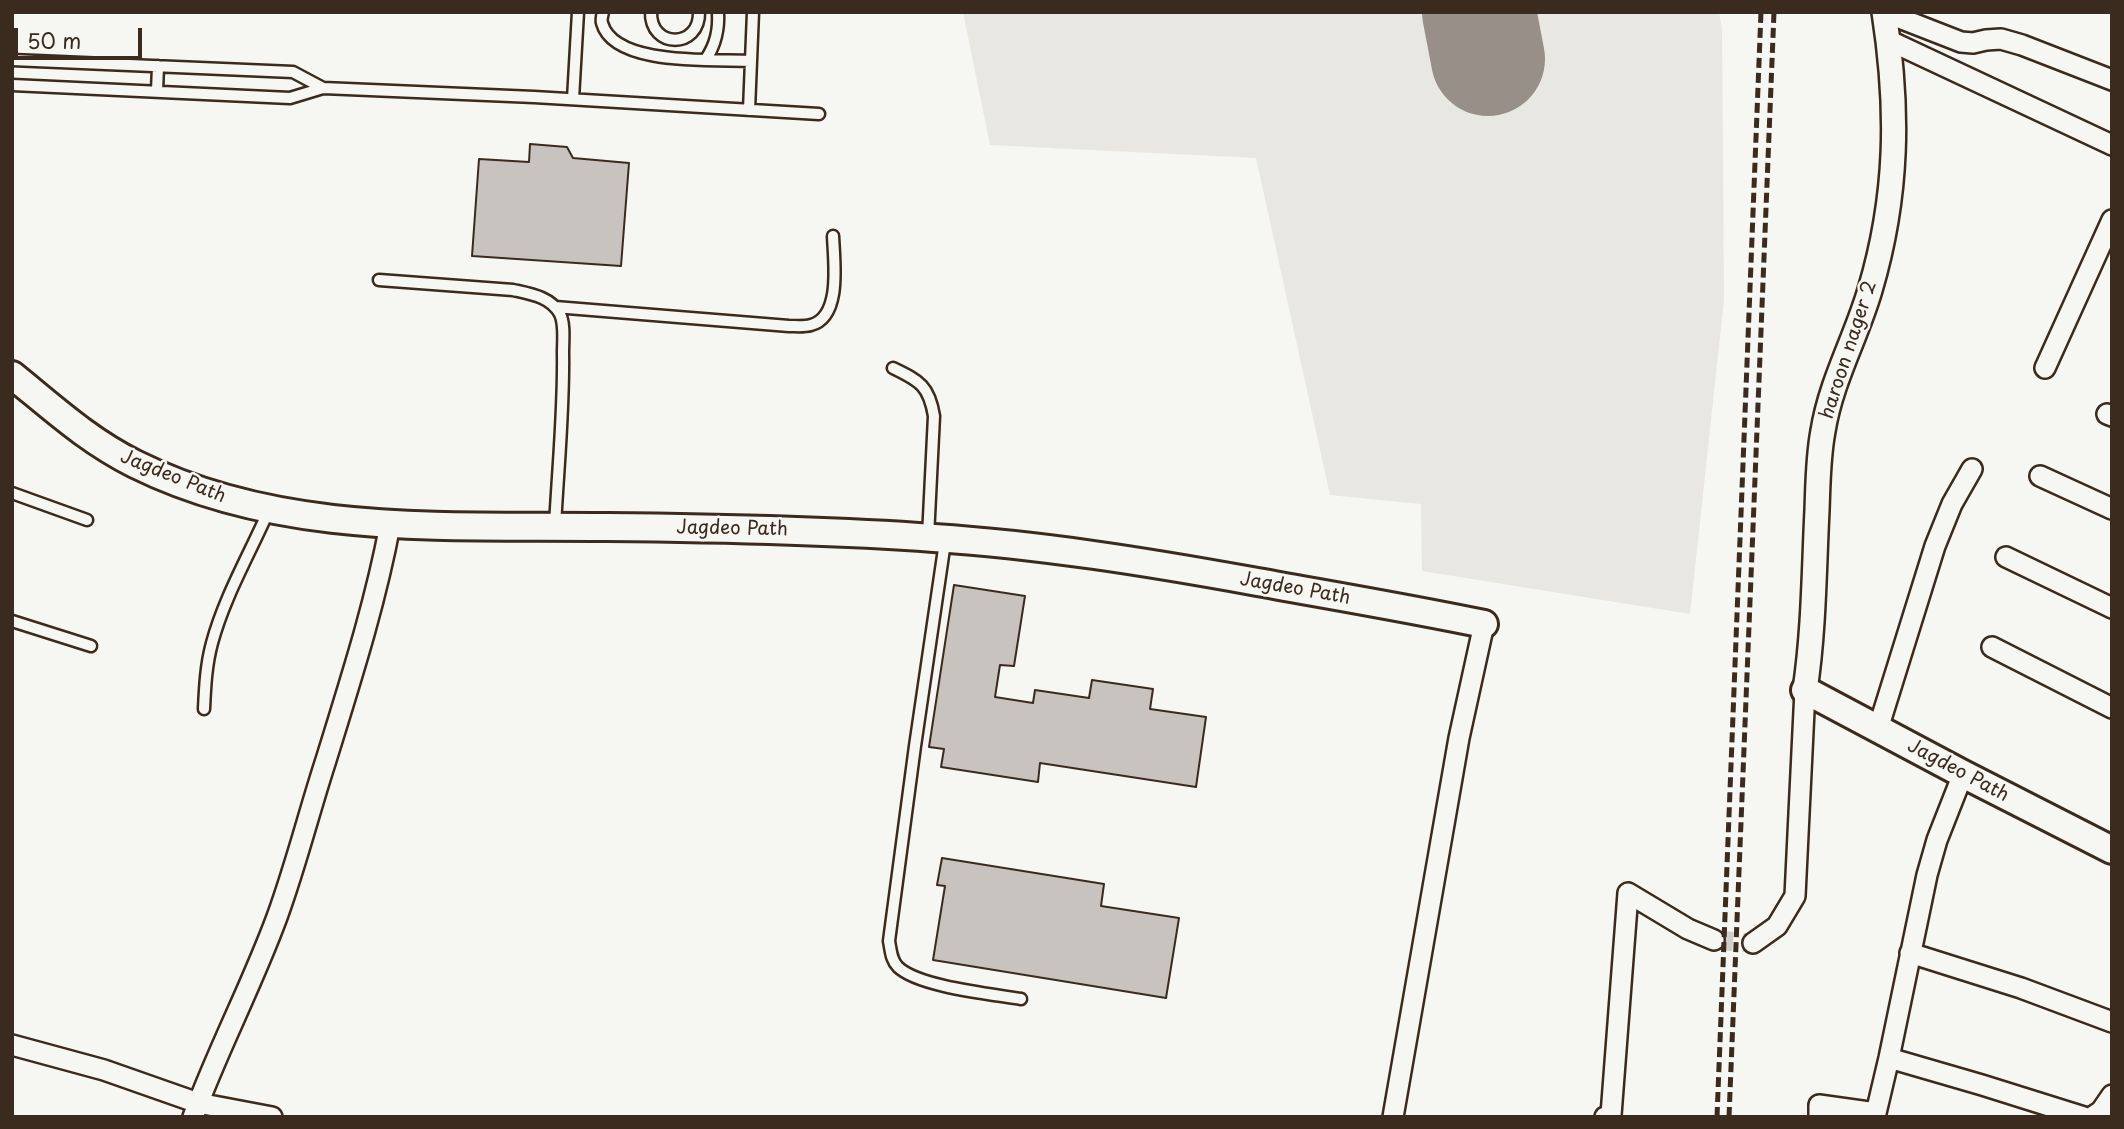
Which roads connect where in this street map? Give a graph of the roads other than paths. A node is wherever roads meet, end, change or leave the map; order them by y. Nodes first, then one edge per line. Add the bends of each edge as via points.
1 (578, 12) edge
2 (603, 12) edge
3 (651, 12) edge
4 (699, 12) edge
5 (718, 12) edge
6 (754, 12) edge
7 (1884, 12) edge
8 (669, 40) junction
9 (1888, 40) junction
10 (668, 58) junction
11 (706, 59) junction
12 (12, 60) edge
13 (751, 61) junction
14 (158, 66) junction
15 (2112, 80) edge
16 (12, 85) edge
17 (323, 88) junction
18 (157, 91) junction
19 (573, 99) junction
20 (749, 110) junction
21 (819, 114) dead end
22 (2112, 145) edge
23 (2112, 220) edge
24 (833, 236) dead end
25 (379, 280) dead end
26 (555, 307) junction
27 (893, 368) dead end
28 (2045, 368) dead end
29 (12, 375) edge
30 (1972, 469) dead end
31 (2040, 476) dead end
32 (12, 493) edge
33 (2112, 509) edge
34 (269, 510) junction
35 (87, 520) dead end
36 (390, 525) junction
37 (555, 527) junction
38 (937, 538) junction
39 (2006, 557) dead end
40 (2112, 608) edge
41 (12, 621) edge
42 (1484, 624) joint
43 (91, 646) dead end
44 (1992, 647) dead end
45 (1805, 690) junction
46 (2112, 708) edge
47 (204, 709) dead end
48 (1878, 729) junction
49 (1964, 774) junction
50 (2110, 843) edge
51 (1714, 940) tunnel mouth
52 (1753, 943) tunnel mouth
53 (1910, 953) junction
54 (1021, 999) dead end
55 (2112, 1022) edge
56 (12, 1045) edge
57 (1889, 1058) junction
58 (2112, 1095) edge
59 (195, 1110) edge
60 (272, 1117) edge
61 (1393, 1117) edge
62 (1605, 1117) edge
63 (1819, 1117) edge
64 (2084, 1117) edge
65 (2092, 1117) edge

1 - 19 lane
2 - 10 lane via 602,23 615,41 628,50
3 - 8 lane via 656,31
4 - 8 lane via 692,34
5 - 11 lane via 717,35
6 - 13 lane
7 - 9 street, haroon nager 2
7 - 15 street via 1961,42 2001,39 2022,45
8 - 10 lane
9 - 22 street
9 - 45 street, haroon nager 2 via 1895,129 1889,200 1870,290 1831,392 1822,434
10 - 11 lane
11 - 13 lane
12 - 14 lane
13 - 20 lane
14 - 17 lane via 293,72
14 - 18 lane
16 - 18 lane
17 - 18 lane via 290,99
17 - 19 lane
19 - 20 lane
20 - 21 lane
23 - 28 street
24 - 26 lane via 832,303 826,316 813,325
25 - 26 lane via 513,290 539,296
26 - 37 lane via 561,316 564,365
27 - 38 lane via 915,378 931,398
29 - 34 main road, Jagdeo Path via 60,417 138,466 189,488
30 - 48 street via 1935,546
31 - 33 street
32 - 35 lane
34 - 36 main road, Jagdeo Path
34 - 47 lane via 211,646
36 - 37 main road, Jagdeo Path
36 - 59 street via 363,642 294,865 262,954
37 - 38 main road, Jagdeo Path
38 - 42 main road, Jagdeo Path via 1103,556
38 - 54 lane via 889,941 891,957 897,966 920,978
39 - 40 street
41 - 43 lane
42 - 61 street
44 - 46 street
45 - 48 main road, Jagdeo Path
45 - 52 street via 1795,896 1777,926
48 - 49 main road, Jagdeo Path
49 - 50 main road, Jagdeo Path
49 - 53 street via 1937,840
51 - 62 street via 1628,893 1611,1115
53 - 55 street
53 - 57 street
56 - 59 street via 104,1070
57 - 63 street via 1876,1113 1819,1105
57 - 64 street
58 - 65 street
59 - 60 street

